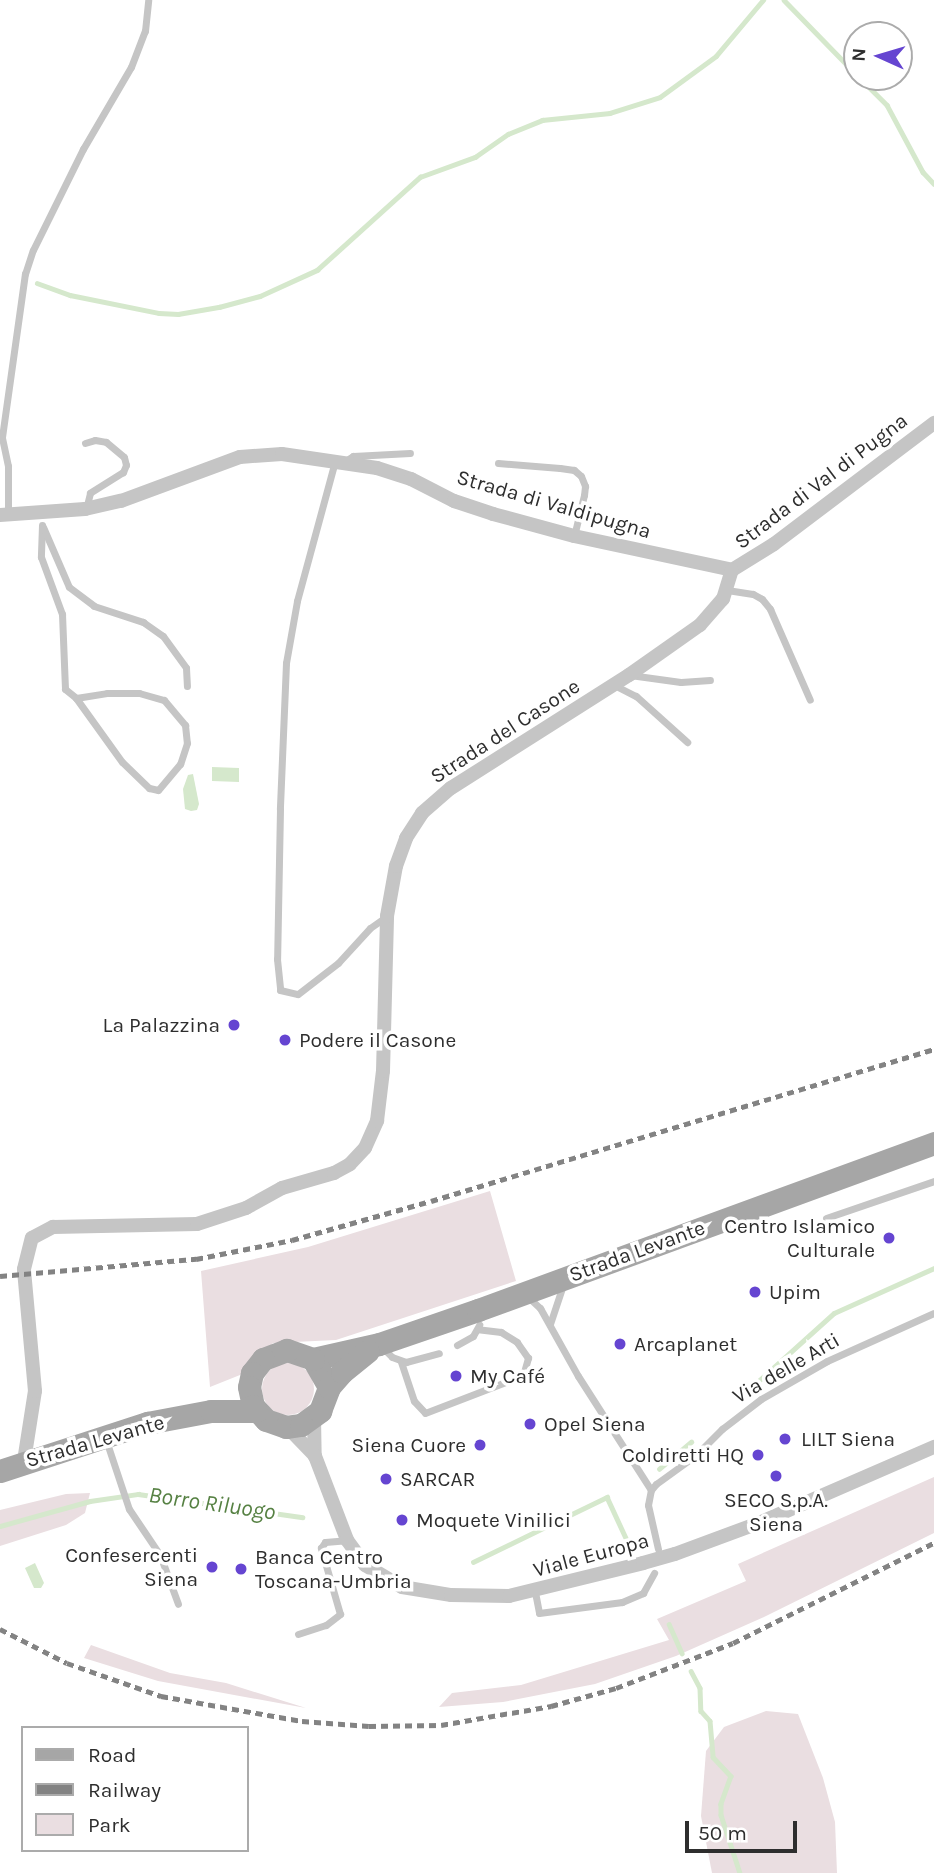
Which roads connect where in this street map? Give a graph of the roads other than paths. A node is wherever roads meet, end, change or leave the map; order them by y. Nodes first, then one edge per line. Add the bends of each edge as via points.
1 (148, 0) edge
2 (934, 423) edge
3 (85, 443) dead end
4 (410, 453) dead end
5 (339, 461) junction
6 (498, 463) dead end
7 (85, 509) junction
8 (4, 515) edge
9 (40, 519) junction
10 (574, 536) junction
11 (732, 570) junction
12 (727, 590) junction
13 (629, 675) junction
14 (710, 680) dead end
15 (613, 685) junction
16 (187, 686) dead end
17 (76, 698) junction
18 (810, 700) dead end
19 (687, 743) dead end
20 (387, 916) junction
21 (934, 1143) edge
22 (934, 1181) edge
23 (826, 1218) dead end
24 (566, 1278) junction
25 (523, 1293) junction
26 (934, 1313) edge
27 (478, 1320) junction
28 (550, 1324) junction
29 (379, 1344) junction
30 (457, 1345) dead end
31 (439, 1353) dead end
32 (313, 1359) junction
33 (401, 1362) junction
34 (250, 1381) junction
35 (329, 1387) junction
36 (256, 1411) junction
37 (190, 1415) junction
38 (314, 1416) junction
39 (279, 1426) junction
40 (104, 1436) junction
41 (934, 1447) edge
42 (315, 1456) junction
43 (24, 1461) junction
44 (0, 1471) edge
45 (651, 1490) junction
46 (347, 1540) junction
47 (658, 1549) dead end
48 (649, 1568) junction
49 (535, 1592) junction
50 (178, 1604) dead end
51 (298, 1634) dead end

1 - 8 lane via 145,31 131,67 83,149 25,274 2,437 8,466
2 - 11 street, Strada di Val di Pugna via 774,544
3 - 7 lane via 106,442 124,457 126,465 123,472 90,493
4 - 5 lane
5 - 7 street, Strada di Valdipugna via 282,454 240,457 156,490
5 - 10 street, Strada di Valdipugna via 411,479 454,501
5 - 20 lane via 297,601 286,663 280,990 298,995
6 - 10 lane via 574,470 581,476 584,495
7 - 9 street, Strada di Valdipugna
8 - 9 street, Strada di Valdipugna
9 - 16 lane via 69,587 94,606 142,622 163,636 186,668
9 - 17 lane via 41,557 62,614 65,689
10 - 11 street, Strada di Valdipugna
11 - 12 street, Strada del Casone
12 - 13 street, Strada del Casone via 700,625
12 - 18 lane via 753,594 770,609
13 - 14 lane via 681,682
13 - 15 street, Strada del Casone
15 - 19 lane via 636,696
15 - 20 street, Strada del Casone via 452,788 422,813 402,847
17 - 17 lane via 139,693 164,700 184,725 187,743 180,764 158,790 149,788 122,762
20 - 43 street, Strada del Casone via 383,1071 377,1121 365,1148 350,1164 197,1224 53,1227 32,1238 24,1269 36,1391
21 - 24 main road, Strada Levante
22 - 23 lane
24 - 25 main road, Strada Levante
24 - 28 lane
25 - 27 main road, Strada Levante
25 - 28 lane
26 - 45 lane, Via delle Arti via 827,1362 743,1410
27 - 29 main road, Strada Levante
27 - 30 lane
27 - 33 lane via 517,1342 528,1358 524,1371 425,1413 417,1407
28 - 45 lane
29 - 32 main road, Strada Levante
29 - 33 lane
29 - 35 main road, Strada Levante via 348,1366
31 - 33 lane
32 - 34 main road, Strada Levante via 297,1351 278,1351 257,1365
32 - 35 main road
34 - 36 main road via 249,1394
34 - 37 main road, Strada Levante
35 - 38 main road, Strada Levante
36 - 37 main road, Strada Levante
36 - 39 main road
37 - 40 main road, Strada Levante
38 - 39 main road via 294,1427
38 - 42 street, Viale Europa
39 - 42 street, Viale Europa via 292,1432
40 - 43 main road, Strada Levante
40 - 50 lane via 129,1510 160,1555
41 - 48 street, Viale Europa, bridge
42 - 46 street, Viale Europa
43 - 44 main road, Strada Levante
45 - 47 lane via 649,1511
46 - 49 street, Viale Europa via 365,1565 402,1587 484,1597
46 - 51 lane via 326,1542 321,1548 340,1614 326,1625
48 - 49 street, Viale Europa
48 - 49 lane via 643,1593 622,1602 539,1614

